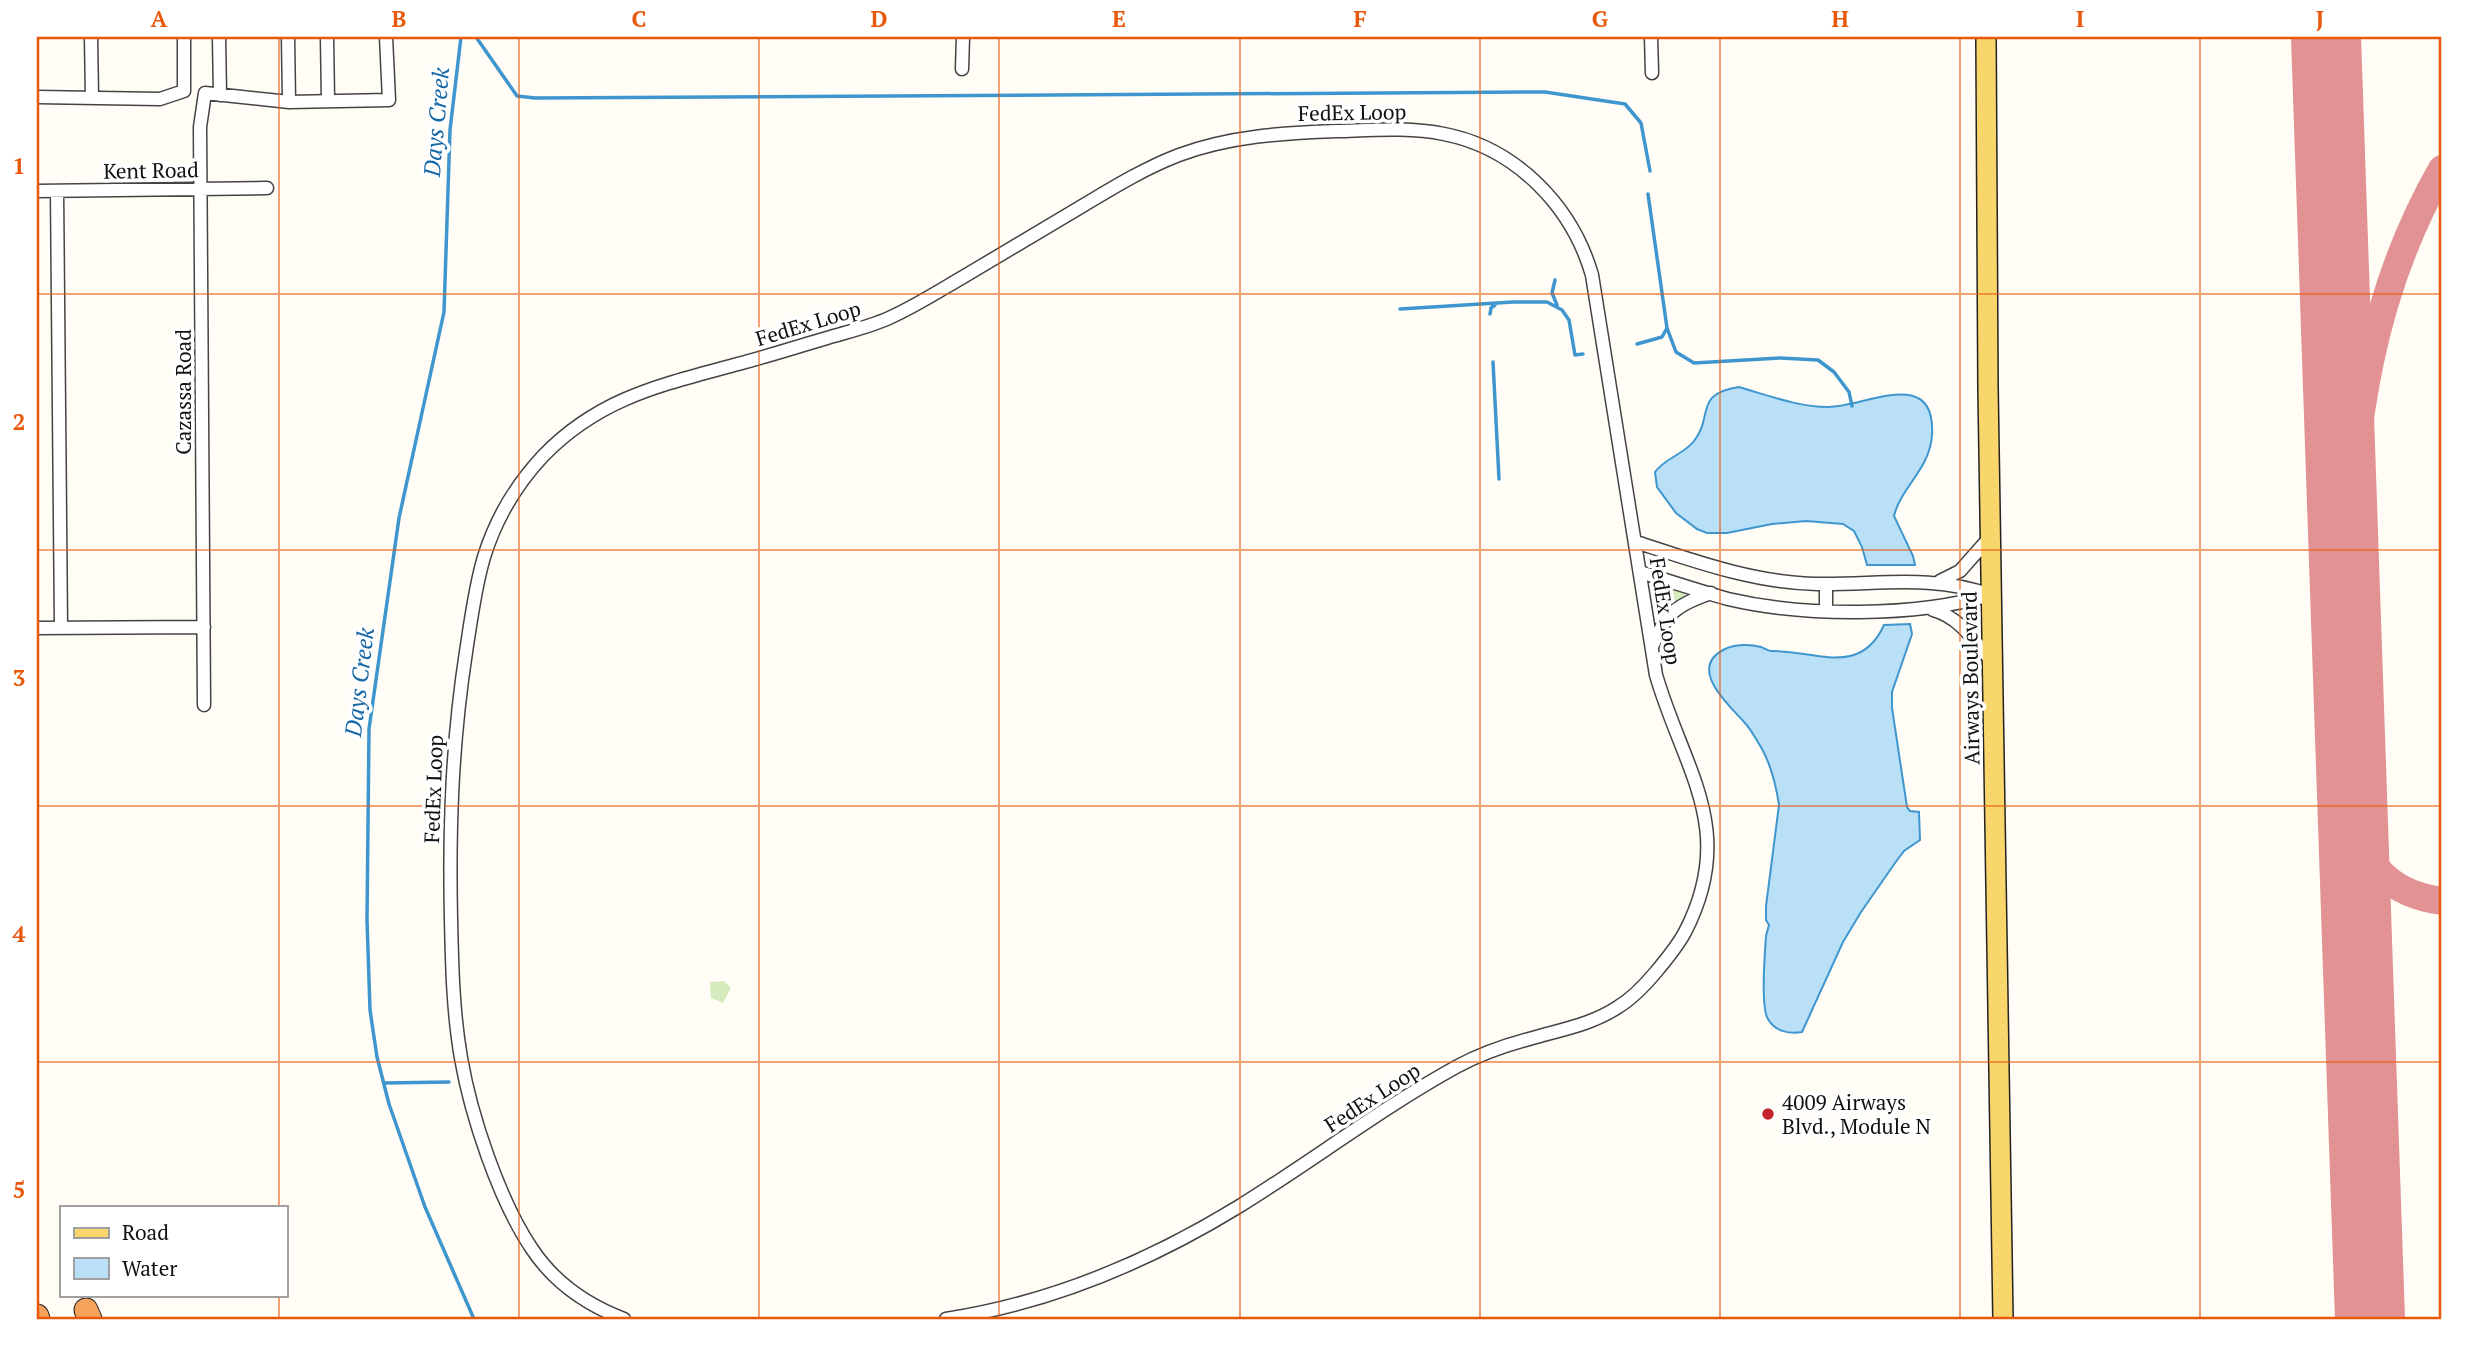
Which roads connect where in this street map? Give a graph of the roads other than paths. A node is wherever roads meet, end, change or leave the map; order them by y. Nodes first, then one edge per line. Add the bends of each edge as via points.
1 (91, 37) edge
2 (184, 37) edge
3 (219, 37) edge
4 (288, 37) edge
5 (327, 37) edge
6 (386, 37) edge
7 (962, 37) edge
8 (1651, 37) edge
9 (1986, 37) edge
10 (962, 69) dead end
11 (1652, 73) dead end
12 (220, 95) junction
13 (37, 97) edge
14 (92, 97) junction
15 (328, 100) junction
16 (289, 102) junction
17 (201, 188) junction
18 (267, 188) dead end
19 (37, 191) edge
20 (57, 191) junction
21 (1991, 536) junction
22 (1636, 542) junction
23 (1640, 572) junction
24 (1939, 582) junction
25 (1826, 584) junction
26 (1711, 593) junction
27 (1992, 595) junction
28 (1929, 609) junction
29 (1826, 611) junction
30 (204, 626) junction
31 (61, 627) junction
32 (37, 628) edge
33 (1652, 647) junction
34 (1992, 662) junction
35 (204, 705) dead end
36 (624, 1319) edge
37 (946, 1319) edge
38 (2003, 1319) edge

1 - 14 street
2 - 14 street via 184,91 160,99
3 - 12 street
4 - 16 street
5 - 15 street
6 - 15 street via 389,100
7 - 10 street
8 - 11 street
9 - 21 main road, Airways Boulevard
12 - 16 street
12 - 17 street, Cazassa Road via 205,93 200,127
13 - 14 street
15 - 16 street
17 - 18 street, Kent Road
17 - 20 street, Kent Road
17 - 30 street, Cazassa Road
19 - 20 street, Kent Road
20 - 31 street
21 - 24 street via 1960,571
21 - 27 main road, Airways Boulevard
22 - 23 street, FedEx Loop
22 - 25 street via 1754,576
22 - 36 street, FedEx Loop via 1592,275 1574,229 1542,187 1515,165 1479,144 1416,130 1277,133 1181,154 1131,177 889,318 645,389 593,415 562,438 510,497 478,580 454,738 452,986 460,1056 472,1106 520,1229 542,1262 565,1285 596,1307
23 - 26 street
23 - 33 street, FedEx Loop
24 - 25 street
24 - 27 street
25 - 29 street
26 - 29 street via 1766,606
26 - 33 street via 1673,610
27 - 28 street
27 - 34 main road, Airways Boulevard
28 - 29 street
28 - 34 street via 1958,623
30 - 31 street
30 - 35 street, Cazassa Road
31 - 32 street
33 - 37 street, FedEx Loop via 1665,704 1703,803 1707,855 1700,898 1684,934 1634,996 1589,1022 1502,1047 1457,1066 1238,1206 1136,1262 1064,1290
34 - 38 main road, Airways Boulevard

